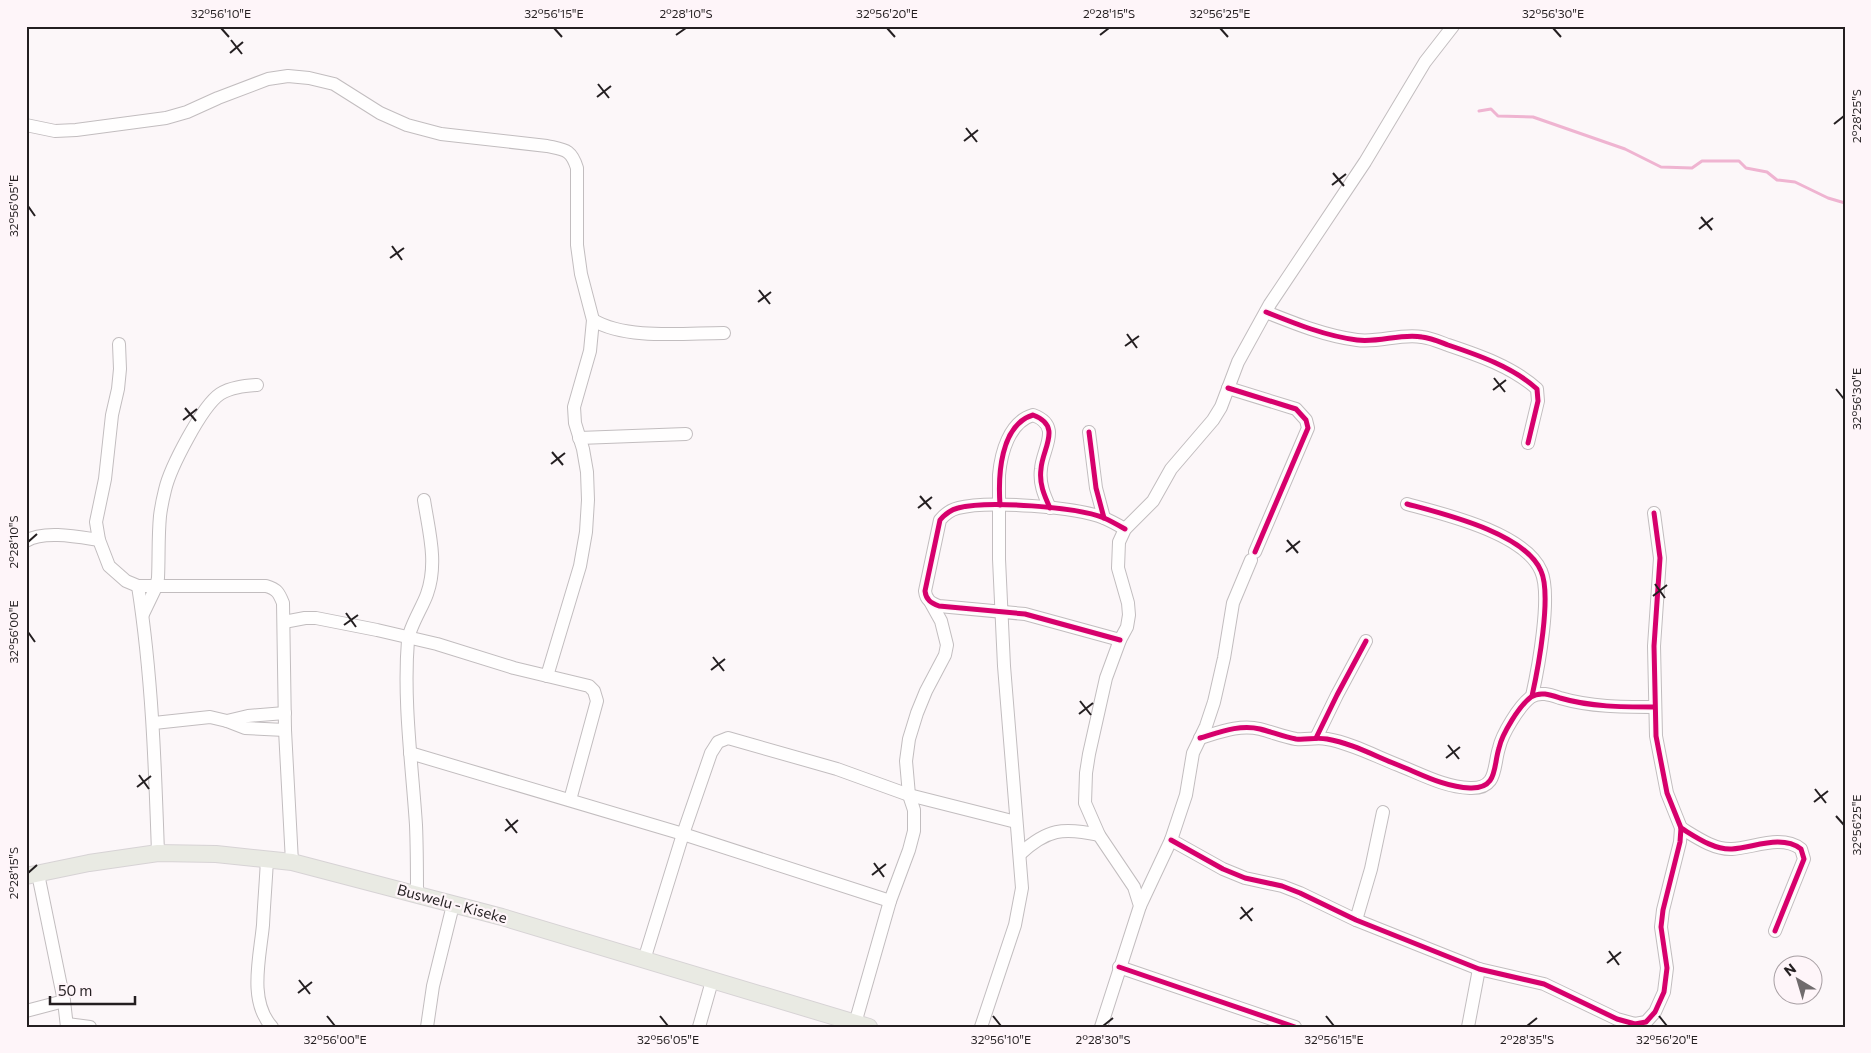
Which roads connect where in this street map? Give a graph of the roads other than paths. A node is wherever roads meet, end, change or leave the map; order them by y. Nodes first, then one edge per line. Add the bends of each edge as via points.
1 (1453, 26) edge
2 (26, 125) edge
3 (1266, 312) junction
4 (592, 320) junction
5 (724, 333) dead end
6 (119, 344) dead end
7 (257, 385) dead end
8 (1228, 388) junction
9 (1089, 432) dead end
10 (686, 434) dead end
11 (579, 438) junction
12 (1528, 443) dead end
13 (424, 500) dead end
14 (1000, 504) junction
15 (1407, 504) dead end
16 (1050, 508) junction
17 (1654, 513) dead end
18 (1104, 518) junction
19 (1125, 529) junction
20 (99, 540) junction
21 (26, 541) edge
22 (138, 586) junction
23 (156, 587) junction
24 (931, 603) junction
25 (1002, 612) junction
26 (143, 614) junction
27 (284, 622) junction
28 (408, 637) junction
29 (1120, 640) junction
30 (1366, 641) dead end
31 (547, 676) junction
32 (1532, 696) junction
33 (1654, 707) junction
34 (285, 713) junction
35 (227, 721) junction
36 (154, 723) junction
37 (285, 730) junction
38 (1200, 738) junction
39 (1316, 738) junction
40 (410, 753) junction
41 (909, 795) junction
42 (570, 800) junction
43 (1383, 812) dead end
44 (1016, 822) junction
45 (1681, 828) junction
46 (683, 834) junction
47 (1099, 835) junction
48 (1171, 840) junction
49 (158, 854) junction
50 (1020, 854) junction
51 (267, 859) junction
52 (292, 862) junction
53 (32, 875) edge
54 (417, 894) junction
55 (890, 902) junction
56 (453, 905) junction
57 (1140, 906) junction
58 (1356, 920) junction
59 (1775, 931) dead end
60 (644, 960) junction
61 (1119, 967) junction
62 (1479, 969) junction
63 (712, 981) junction
64 (64, 1001) junction
65 (26, 1011) edge
66 (67, 1025) edge
67 (859, 1025) edge
68 (90, 1027) edge
69 (272, 1027) edge
70 (427, 1027) edge
71 (699, 1027) edge
72 (981, 1027) edge
73 (1101, 1027) edge
74 (1294, 1027) edge
75 (1468, 1027) edge

1 - 3 street via 1425,62 1365,162
2 - 4 street via 76,130 166,118 268,79 288,76 334,84 380,113 440,134 564,150 574,157 577,168 577,245
3 - 8 street via 1246,346
3 - 12 street via 1338,337 1368,340 1422,337 1475,354 1505,368 1537,389 1538,400
4 - 5 street via 612,330
4 - 11 street via 590,352 574,407 574,423
6 - 20 street via 118,389 96,522
7 - 23 street via 219,394 196,424 173,467 160,515
8 - 19 street via 1222,407 1213,420 1171,469 1153,500
8 - 38 street via 1296,409 1306,420 1308,428 1233,603 1218,688
9 - 18 street via 1096,488
10 - 11 street
11 - 31 street via 587,472 586,532 580,566
13 - 28 street via 433,572
14 - 16 street
14 - 16 street via 999,475 1004,451 1016,426 1033,415 1041,418 1049,433 1040,470 1041,485
14 - 24 street via 960,507 947,512 940,520 925,591
14 - 25 street
15 - 32 street via 1455,517 1502,536 1526,552 1541,570 1546,593 1538,671
16 - 18 street
17 - 33 street via 1660,576 1654,624
18 - 19 street
19 - 29 street via 1119,542 1118,568 1129,615 1127,628
20 - 21 street via 42,536
20 - 22 street via 109,566 126,581
22 - 23 street
22 - 26 street
23 - 26 street
23 - 27 street via 266,586 279,593
24 - 25 street
24 - 41 street via 942,621 947,645 909,739 906,761
25 - 29 street via 1025,614
25 - 44 street
26 - 36 street
27 - 28 street via 316,618
27 - 34 street
28 - 31 street
28 - 40 street
29 - 47 street via 1106,678 1086,773 1085,803
30 - 39 street
31 - 42 street via 589,686 594,690 597,701
32 - 33 street via 1542,694 1581,704
32 - 39 street via 1505,733 1495,773 1484,787 1443,784 1344,744
33 - 45 street via 1667,793
34 - 35 street
34 - 37 street
35 - 36 street via 210,717
35 - 37 street via 245,728
36 - 49 street
37 - 52 street
38 - 39 street via 1243,728 1301,740
38 - 48 street via 1193,753 1186,795
40 - 42 street
40 - 54 street
41 - 44 street
41 - 46 street via 837,769 728,738 718,742 711,753
41 - 55 street via 914,810 914,831
42 - 46 street
43 - 58 street
44 - 50 street
45 - 59 street via 1721,848 1771,843 1791,844 1800,850 1804,859
45 - 62 street via 1661,927 1667,968 1664,992 1655,1012 1646,1022 1635,1024 1617,1019 1544,984
46 - 55 street
46 - 60 street
47 - 50 street via 1061,830 1034,841
47 - 57 street via 1134,887
48 - 57 street
48 - 58 street via 1223,869 1300,893
49 - 51 main road, Buswelu - Kiseke via 208,853
49 - 53 main road, Buswelu - Kiseke
50 - 72 street via 1020,905
51 - 52 main road, Buswelu - Kiseke
51 - 69 street via 258,973 263,1012
52 - 54 main road, Buswelu - Kiseke
53 - 64 street
54 - 56 main road, Buswelu - Kiseke
55 - 67 street
56 - 60 main road, Buswelu - Kiseke
56 - 70 street via 433,986
57 - 61 street
58 - 62 street
60 - 63 main road, Buswelu - Kiseke
61 - 73 street
61 - 74 street
62 - 75 street
63 - 67 main road, Buswelu - Kiseke
63 - 71 street
64 - 65 street
64 - 66 street
66 - 68 street

